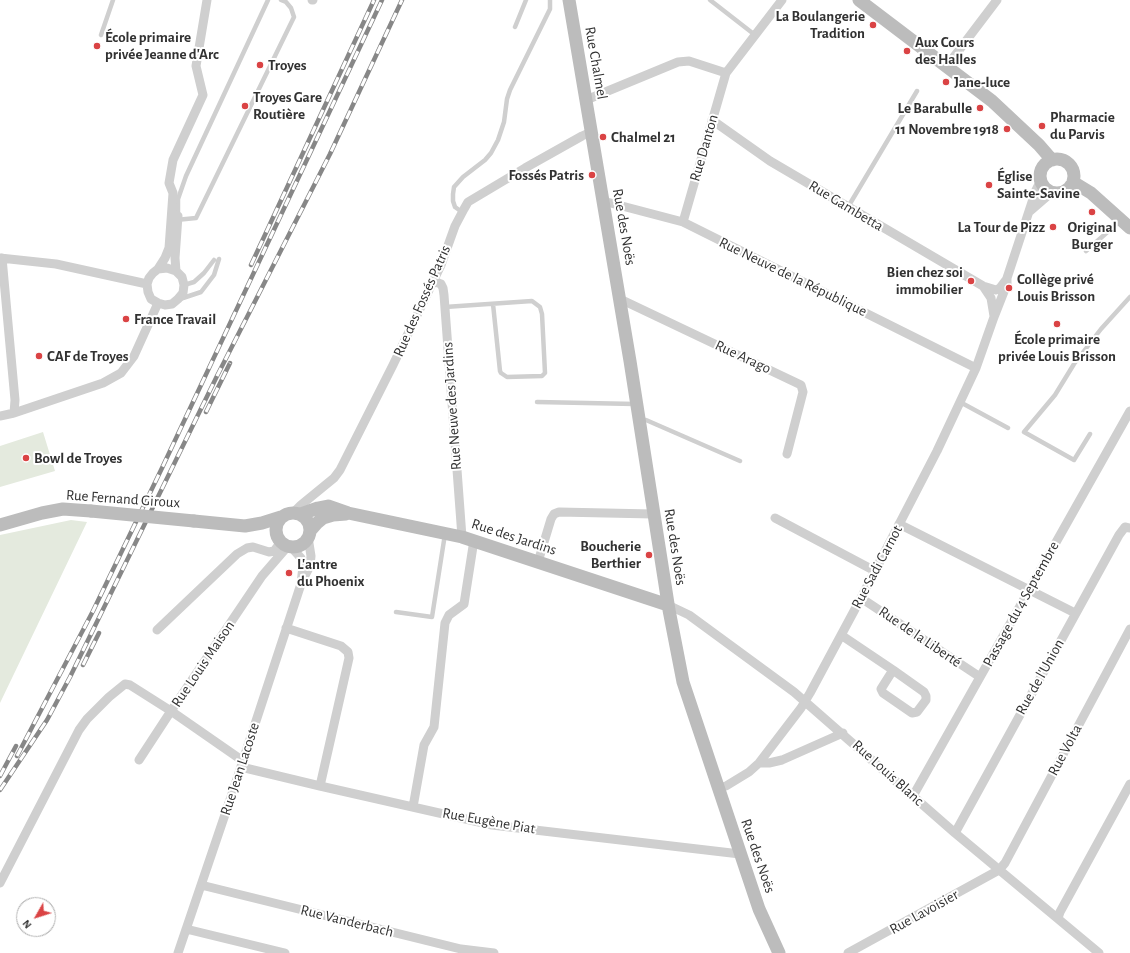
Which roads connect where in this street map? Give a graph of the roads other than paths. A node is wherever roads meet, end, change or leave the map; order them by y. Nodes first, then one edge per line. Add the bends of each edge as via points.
1 (113, 0) edge
2 (207, 0) edge
3 (268, 0) edge
4 (281, 0) edge
5 (526, 0) edge
6 (550, 0) edge
7 (569, 0) edge
8 (710, 0) edge
9 (782, 0) edge
10 (859, 0) edge
11 (998, 0) edge
12 (515, 27) dead end
13 (101, 35) dead end
14 (755, 35) junction
15 (946, 66) junction
16 (726, 73) junction
17 (917, 91) dead end
18 (586, 100) junction
19 (712, 120) junction
20 (591, 132) junction
21 (1052, 160) junction
22 (1041, 180) junction
23 (1073, 182) junction
24 (1052, 192) junction
25 (604, 201) junction
26 (848, 207) junction
27 (462, 212) junction
28 (1029, 212) junction
29 (175, 219) junction
30 (1126, 221) edge
31 (683, 222) junction
32 (1086, 251) dead end
33 (1, 258) edge
34 (158, 269) junction
35 (176, 271) junction
36 (1008, 278) junction
37 (433, 280) junction
38 (147, 284) junction
39 (184, 285) junction
40 (983, 286) junction
41 (1130, 297) edge
42 (178, 300) junction
43 (620, 300) junction
44 (158, 303) junction
45 (493, 304) junction
46 (445, 307) junction
47 (994, 317) junction
48 (976, 368) junction
49 (537, 402) dead end
50 (960, 402) junction
51 (637, 404) junction
52 (1130, 411) edge
53 (14, 413) junction
54 (0, 416) edge
55 (639, 420) junction
56 (1008, 428) dead end
57 (1090, 434) dead end
58 (787, 454) dead end
59 (740, 461) dead end
60 (298, 513) junction
61 (348, 513) junction
62 (653, 514) junction
63 (281, 518) junction
64 (775, 518) dead end
65 (899, 524) junction
66 (0, 525) edge
67 (245, 526) junction
68 (1130, 528) edge
69 (445, 533) junction
70 (309, 534) junction
71 (468, 538) junction
72 (284, 543) junction
73 (538, 562) junction
74 (875, 571) junction
75 (301, 584) junction
76 (1029, 590) junction
77 (861, 598) junction
78 (668, 605) junction
79 (396, 612) dead end
80 (1075, 613) junction
81 (286, 628) junction
82 (1130, 629) edge
83 (157, 630) dead end
84 (841, 635) junction
85 (893, 670) junction
86 (980, 677) junction
87 (806, 701) junction
88 (171, 711) junction
89 (843, 733) junction
90 (139, 760) dead end
91 (759, 763) junction
92 (242, 764) junction
93 (1130, 784) edge
94 (320, 786) junction
95 (718, 788) junction
96 (913, 796) junction
97 (413, 807) junction
98 (955, 833) junction
99 (740, 854) junction
100 (999, 870) junction
101 (0, 883) edge
102 (201, 885) junction
103 (1058, 918) junction
104 (186, 929) junction
105 (461, 951) edge
106 (1094, 951) edge
107 (178, 953) edge
108 (285, 953) edge
109 (494, 953) edge
110 (779, 953) edge
111 (848, 953) edge

1 - 13 lane
2 - 29 street via 196,66 203,95 172,160 169,182 173,193
3 - 29 lane via 186,176 178,199
4 - 29 lane via 291,8 294,17 196,218
5 - 12 lane
6 - 27 lane via 550,9 510,90 498,140 485,160 454,187 453,201 455,207
7 - 18 street, Rue Chalmel
8 - 14 lane
9 - 14 street
10 - 15 street
11 - 15 street
14 - 16 street
15 - 21 street via 992,101
16 - 18 street via 689,61 678,62
16 - 19 street, Rue Danton
17 - 26 lane
18 - 20 street, Rue Chalmel
19 - 26 street, Rue Gambetta via 770,161
19 - 31 street, Rue Danton
20 - 25 street, Rue des Noës
20 - 27 street, Rue des Fossés Patris via 476,197 468,202
21 - 22 street via 1042,170
21 - 23 street via 1064,161 1070,165 1074,174
22 - 24 street via 1045,188
22 - 28 street, Rue Sadi Carnot
23 - 24 street via 1062,193
23 - 30 street
24 - 28 street
25 - 31 street, Rue Neuve de la République
25 - 43 street, Rue des Noës
26 - 40 street, Rue Gambetta
27 - 37 street, Rue des Fossés Patris
28 - 36 street, Rue Sadi Carnot
29 - 34 street via 169,248
29 - 35 street
30 - 32 lane
31 - 48 street, Rue Neuve de la République
33 - 38 street via 56,264
33 - 53 street via 15,400
34 - 35 street
34 - 38 street
35 - 39 street via 182,277
36 - 40 street via 996,290
36 - 47 street, Rue Sadi Carnot
37 - 46 street, Rue Neuve des Jardins via 443,288
37 - 60 street, Rue des Fossés Patris via 340,470 301,505
38 - 44 street via 148,292
39 - 42 street via 183,293
39 - 42 lane via 194,282 217,260 214,275 202,292
40 - 47 street, Rue Sadi Carnot via 991,298
41 - 57 lane via 1096,335 1055,395 1024,432 1074,460
42 - 44 street via 172,304
43 - 51 street, Rue des Noës
43 - 58 street, Rue Arago via 801,385 803,392
44 - 53 street via 134,356 121,373 103,382
45 - 45 lane via 501,373 506,377 542,376 545,372 540,307 532,301
45 - 46 lane
46 - 71 street, Rue Neuve des Jardins
47 - 48 street, Rue Sadi Carnot
48 - 50 street, Rue Sadi Carnot
49 - 51 lane
50 - 56 lane
50 - 65 street, Rue Sadi Carnot
51 - 55 street, Rue des Noës
52 - 76 street, Passage du 4 Septembre
53 - 54 street
55 - 59 lane via 646,420
55 - 62 street, Rue des Noës
60 - 61 street, Rue des Jardins via 328,506
60 - 63 street via 286,514
60 - 70 street via 308,521
61 - 69 street, Rue des Jardins
61 - 70 street, Rue des Jardins via 323,518
62 - 73 street via 554,514
62 - 78 street, Rue des Noës
63 - 67 street, Rue Fernand Giroux
63 - 72 street via 276,527
64 - 74 street
65 - 74 street, Rue Sadi Carnot
65 - 76 street
66 - 67 street, Rue Fernand Giroux, bridge via 63,509
67 - 72 street, Rue Fernand Giroux via 266,531
68 - 80 street, Rue de l'Union via 1125,527 1119,535
69 - 71 street, Rue des Jardins
69 - 79 lane via 432,617
70 - 72 street via 301,545
70 - 75 street, Rue Jean Lacoste via 310,566
71 - 73 street, Rue des Jardins
71 - 97 street, Rue Neuve des Jardins via 464,604 449,615 445,623 434,728 424,745
72 - 75 street, Rue Jean Lacoste via 301,558
72 - 83 street via 274,551 253,547 237,554
72 - 88 street, Rue Louis Maison
73 - 78 street, Rue des Jardins
74 - 77 street, Rue Sadi Carnot
75 - 81 street, Rue Jean Lacoste
76 - 80 street
76 - 86 street, Passage du 4 Septembre
77 - 84 street, Rue Sadi Carnot
77 - 86 street, Rue de la Liberté
78 - 87 street, Rue Louis Blanc via 689,615 748,656
78 - 95 street, Rue des Noës via 683,682
80 - 98 street, Rue de l'Union
81 - 92 street, Rue Jean Lacoste
81 - 94 street via 341,646 348,652 349,658
82 - 100 street, Rue Volta
84 - 85 street
84 - 87 street, Rue Sadi Carnot
85 - 85 street via 924,692 926,700 917,712 912,713 883,693 881,689
86 - 96 street, Passage du 4 Septembre
87 - 89 street, Rue Louis Blanc
87 - 91 street, Rue Sadi Carnot
88 - 90 street
88 - 92 street, Rue Louis Maison
88 - 101 street via 125,684 87,719
89 - 91 street via 782,760
89 - 96 street, Rue Louis Blanc
91 - 95 street, Rue Sadi Carnot via 749,772
92 - 94 street, Rue Eugène Piat
92 - 102 street, Rue Jean Lacoste
93 - 103 street
94 - 97 street, Rue Eugène Piat
95 - 99 street, Rue des Noës
96 - 98 street, Rue Louis Blanc
97 - 99 street, Rue Eugène Piat via 492,825
98 - 100 street, Rue Louis Blanc
99 - 110 street, Rue des Noës via 759,909
100 - 103 street, Rue Louis Blanc
100 - 111 street, Rue Lavoisier
102 - 104 street, Rue Jean Lacoste
102 - 105 street, Rue Vanderbach
103 - 106 street, Rue Louis Blanc
104 - 107 street, Rue Jean Lacoste
104 - 108 street
105 - 109 street, Rue Vanderbach

